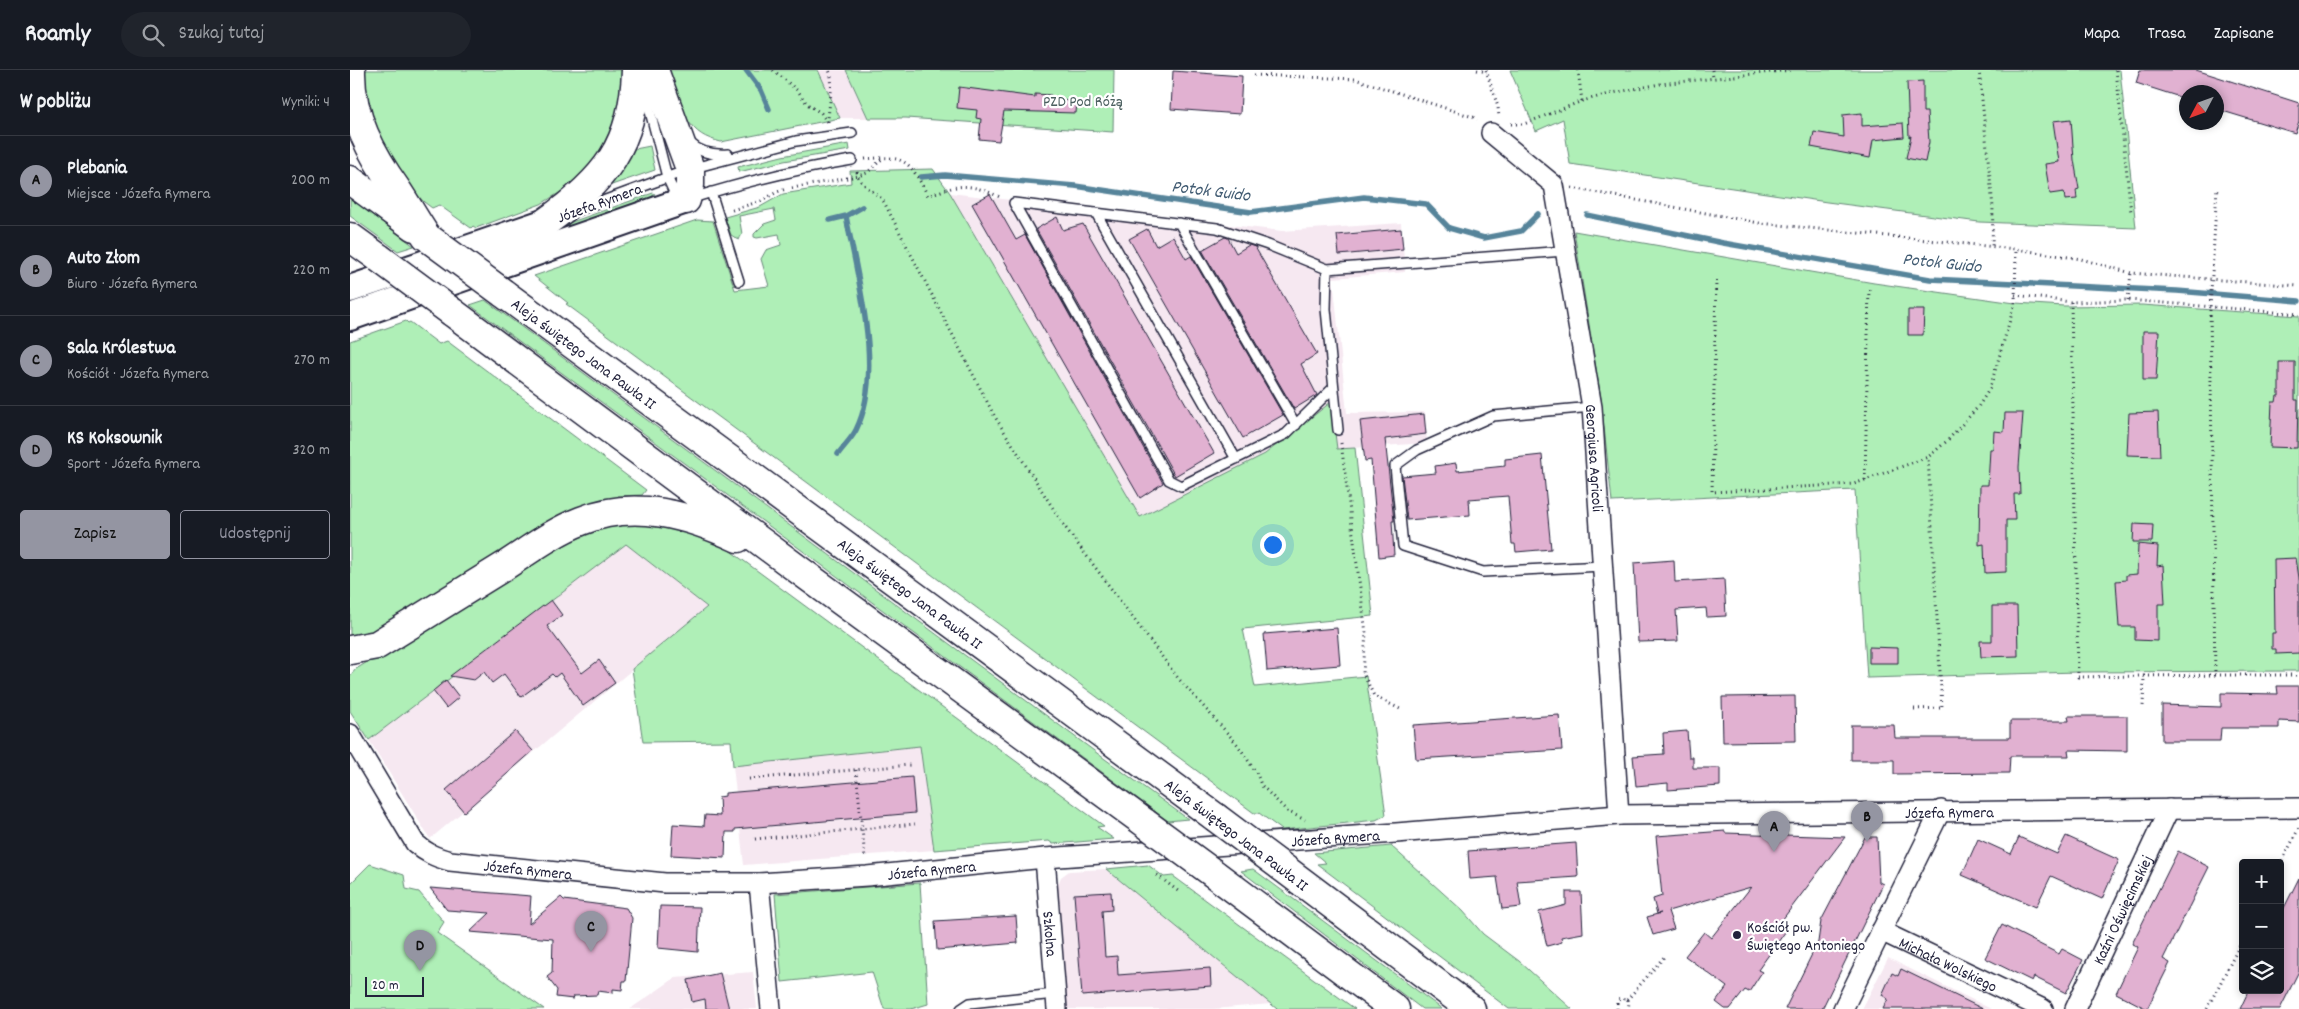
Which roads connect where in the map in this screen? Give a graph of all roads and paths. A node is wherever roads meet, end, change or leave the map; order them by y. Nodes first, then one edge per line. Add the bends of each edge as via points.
1 (351, 70) edge
2 (638, 70) edge
3 (654, 70) edge
4 (773, 70) edge
5 (830, 70) edge
6 (1477, 70) edge
7 (1578, 70) edge
8 (1712, 70) edge
9 (1791, 70) edge
10 (1980, 70) edge
11 (2116, 70) edge
12 (1487, 71) edge
13 (1254, 75) dead end
14 (1713, 78) junction
15 (1582, 102) junction
16 (677, 131) junction
17 (852, 133) dead end
18 (1491, 133) joint
19 (743, 154) junction
20 (884, 157) junction
21 (853, 160) junction
22 (679, 173) junction
23 (858, 176) junction
24 (850, 179) dead end
25 (350, 180) edge
26 (1554, 185) junction
27 (2217, 187) dead end
28 (698, 196) junction
29 (1014, 204) junction
30 (1096, 213) junction
31 (2131, 213) dead end
32 (546, 222) junction
33 (1178, 223) junction
34 (350, 237) edge
35 (428, 238) junction
36 (1992, 248) junction
37 (2016, 249) junction
38 (1565, 250) junction
39 (1328, 269) junction
40 (2131, 273) junction
41 (1716, 280) dead end
42 (2212, 280) junction
43 (739, 281) dead end
44 (1869, 286) dead end
45 (2299, 286) edge
46 (350, 289) edge
47 (2015, 294) junction
48 (2128, 300) junction
49 (2071, 302) junction
50 (2210, 308) junction
51 (2299, 314) edge
52 (350, 317) edge
53 (1334, 388) junction
54 (1592, 407) junction
55 (1296, 425) junction
56 (1338, 430) joint
57 (1928, 457) junction
58 (1236, 459) junction
59 (1866, 480) junction
60 (1603, 566) junction
61 (803, 573) junction
62 (377, 646) junction
63 (350, 650) edge
64 (350, 666) edge
65 (2214, 675) junction
66 (2299, 675) edge
67 (2144, 676) junction
68 (2143, 707) dead end
69 (1400, 709) dead end
70 (1914, 709) dead end
71 (350, 734) edge
72 (910, 765) dead end
73 (856, 770) junction
74 (749, 779) dead end
75 (2299, 808) edge
76 (2169, 809) junction
77 (1941, 810) junction
78 (1619, 815) junction
79 (915, 824) dead end
80 (1313, 824) dead end
81 (2299, 828) edge
82 (862, 829) junction
83 (754, 839) dead end
84 (1045, 858) junction
85 (2283, 859) edge
86 (1157, 875) dead end
87 (867, 876) junction
88 (759, 884) junction
89 (1178, 891) dead end
90 (1881, 931) junction
91 (2239, 947) edge
92 (1664, 957) dead end
93 (1627, 1000) junction
94 (1056, 1001) edge
95 (771, 1009) edge
96 (961, 1009) edge
97 (1395, 1009) edge
98 (1471, 1009) edge
99 (1617, 1009) edge
100 (1628, 1009) edge
101 (1842, 1009) edge
102 (2043, 1009) edge
103 (2075, 1009) edge
104 (2208, 1009) edge

1 - 35 main road via 352,101 359,129 377,163
2 - 22 lane
2 - 32 main road via 636,93 619,148 603,173 578,199
3 - 16 main road
4 - 5 path via 828,123 832,85
6 - 12 path
7 - 15 path
8 - 14 path
9 - 14 path
10 - 36 path via 1993,222
11 - 31 path
12 - 15 path via 1499,120 1510,124 1532,122
13 - 18 path via 1355,79 1473,117
14 - 15 path via 1660,84
16 - 19 lane via 695,148 713,155
16 - 22 main road
17 - 19 lane, Józefa Rymera via 796,141
18 - 26 street
19 - 22 lane, Józefa Rymera
20 - 21 path
20 - 23 path via 867,173
20 - 29 path via 902,159 915,171 928,196 950,187 979,187
21 - 23 path
21 - 28 lane, Józefa Rymera via 793,170
22 - 28 main road
22 - 32 lane, Józefa Rymera
23 - 24 path
23 - 80 path via 861,183 884,202 995,417 1065,527 1178,678 1238,745 1261,785 1287,810
25 - 35 main road, Aleja świętego Jana Pawła II
26 - 36 path via 1758,223
26 - 38 street, Georgiusa Agricoli
27 - 42 path
28 - 43 lane
28 - 52 street, Józefa Rymera
29 - 30 lane
29 - 58 lane via 1169,480 1181,486
30 - 33 lane
30 - 58 lane
32 - 46 street, Józefa Rymera
33 - 39 lane via 1217,228
33 - 55 lane
34 - 61 main road, bridge
35 - 98 main road, Aleja świętego Jana Pawła II, bridge
36 - 37 path
37 - 40 path via 2081,259
37 - 47 path
38 - 39 lane
38 - 54 street, Georgiusa Agricoli
39 - 53 lane via 1326,309
40 - 42 path
40 - 48 path
41 - 59 path via 1712,492 1854,484
42 - 45 path
42 - 50 path
44 - 59 path
47 - 49 path
47 - 57 path via 1990,388 1978,407
48 - 49 path
48 - 50 path
49 - 67 path via 2078,677
50 - 51 path
50 - 65 path
53 - 55 lane
53 - 56 lane
54 - 60 street, Georgiusa Agricoli
54 - 60 lane via 1493,416 1418,450 1395,466 1404,546 1483,572
55 - 58 lane via 1286,434
56 - 69 path via 1366,633 1363,673 1374,696
57 - 59 path
57 - 70 path via 1942,708
60 - 78 street, Georgiusa Agricoli via 1608,684
61 - 62 main road via 737,538 688,518 638,510 613,512 581,521 556,534
61 - 97 main road, bridge
62 - 63 main road
62 - 64 main road
65 - 66 path
65 - 67 path
67 - 68 path
71 - 88 street, Józefa Rymera via 407,831 424,851 435,857 665,883
72 - 73 path
73 - 74 path
73 - 82 path
75 - 76 street, Józefa Rymera
76 - 77 street, Józefa Rymera
76 - 103 street, Kaźni Oświęcimskiej
77 - 78 street, Józefa Rymera
77 - 90 street, Michała Wolskiego
78 - 84 street, Józefa Rymera
79 - 82 path
81 - 85 path
82 - 83 path
82 - 87 path
84 - 87 street, Józefa Rymera
84 - 94 street, Szkolna
86 - 89 path
87 - 88 street, Józefa Rymera
88 - 95 street
90 - 101 street, Michała Wolskiego
90 - 102 street, Michała Wolskiego
91 - 104 path
92 - 93 path
93 - 99 path via 1620,999
93 - 100 path
94 - 96 lane via 970,1003

